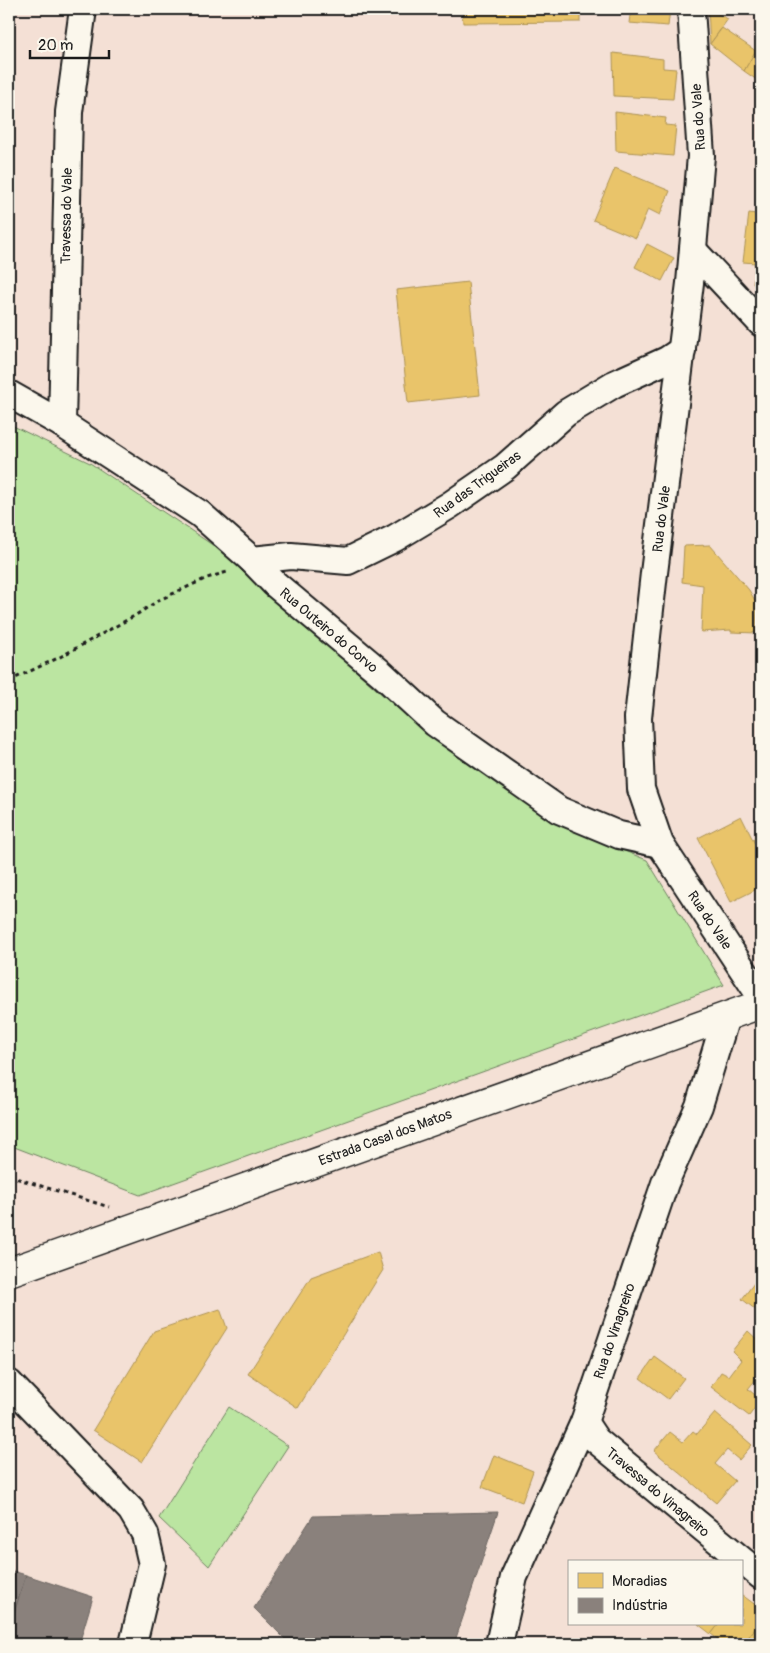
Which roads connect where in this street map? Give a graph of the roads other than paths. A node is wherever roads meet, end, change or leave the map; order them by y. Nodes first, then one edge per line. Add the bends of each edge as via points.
1 (82, 9) edge
2 (691, 9) edge
3 (693, 250) junction
4 (761, 323) edge
5 (682, 350) junction
6 (9, 394) edge
7 (62, 424) junction
8 (252, 560) junction
9 (660, 844) junction
10 (761, 997) edge
11 (761, 1004) edge
12 (726, 1017) junction
13 (9, 1272) edge
14 (9, 1383) edge
15 (584, 1422) junction
16 (742, 1560) edge
17 (742, 1560) edge
18 (761, 1576) edge
19 (133, 1644) edge
20 (498, 1644) edge

1 - 7 street, Travessa do Vale via 69,112
2 - 3 street, Rua do Vale via 701,156
3 - 4 street
3 - 5 street, Rua do Vale
5 - 8 street, Rua das Trigueiras via 566,412 505,467 450,505 348,561 291,556
5 - 9 street, Rua do Vale via 638,718 641,789
6 - 7 street, Rua Outeiro do Corvo
7 - 8 street, Rua Outeiro do Corvo via 200,514
8 - 9 street, Rua Outeiro do Corvo via 275,584 442,729 559,810 619,835
9 - 10 street, Rua do Vale
11 - 12 street, Estrada Casal dos Matos
12 - 13 street, Estrada Casal dos Matos
12 - 15 street, Rua do Vinagreiro via 699,1106 665,1182
14 - 19 street via 131,1510 145,1534 152,1564
15 - 16 street, Travessa do Vinagreiro via 596,1440
15 - 20 street, Rua do Vinagreiro via 514,1577
17 - 18 street, Travessa do Vinagreiro

